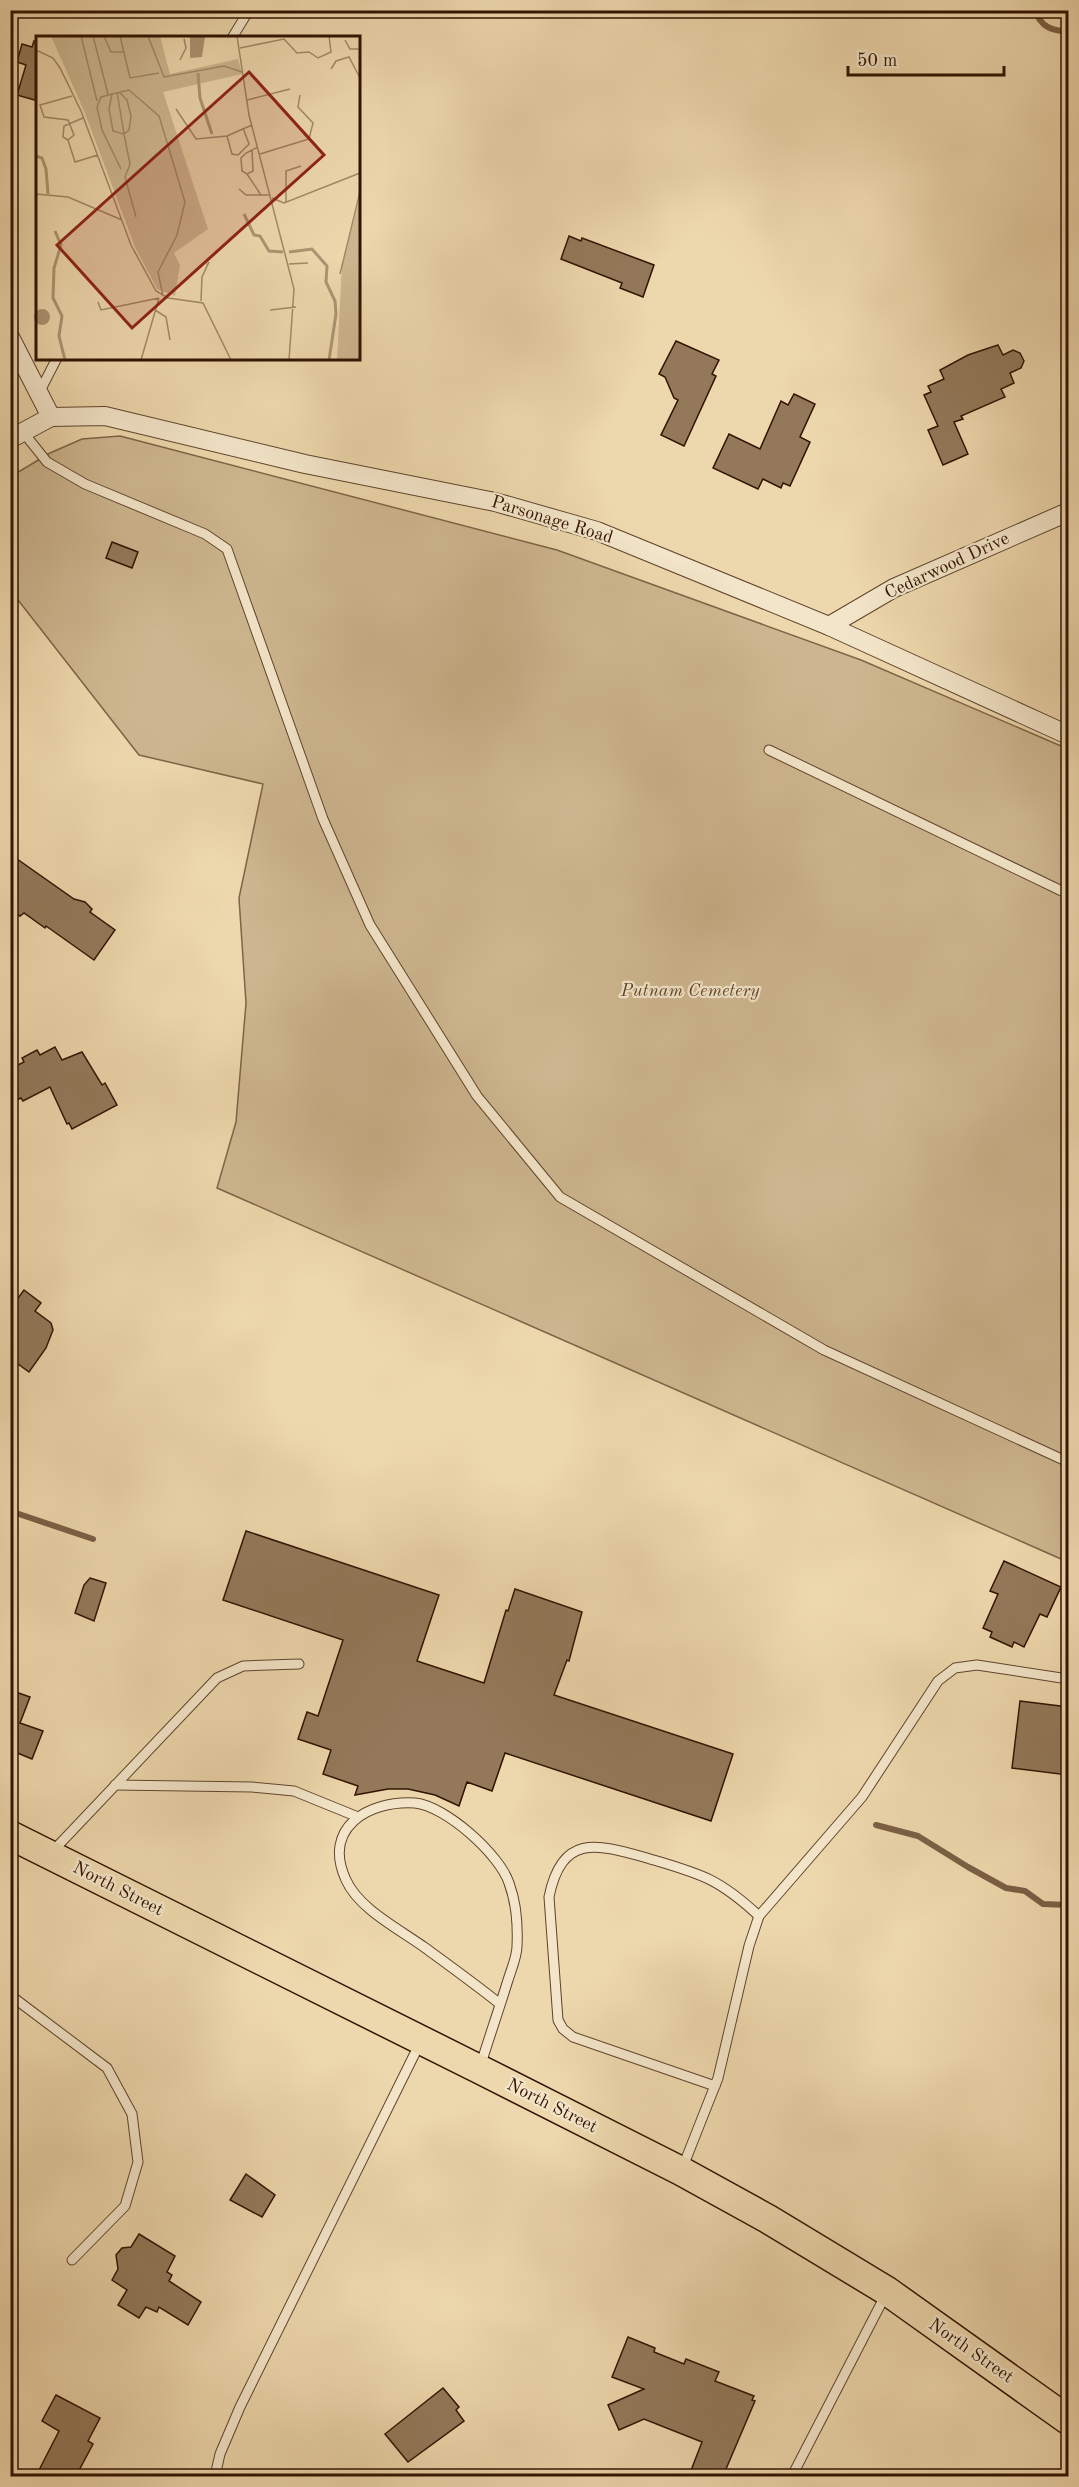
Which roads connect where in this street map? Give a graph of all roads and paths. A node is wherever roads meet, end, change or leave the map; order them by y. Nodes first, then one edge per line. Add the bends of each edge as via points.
1 (249, 10) edge
2 (233, 36) edge
3 (10, 337) edge
4 (56, 360) edge
5 (39, 393) junction
6 (51, 417) junction
7 (17, 435) edge
8 (1068, 512) edge
9 (829, 626) junction
10 (1068, 735) edge
11 (769, 750) dead end
12 (1068, 894) edge
13 (1068, 1462) edge
14 (298, 1664) dead end
15 (1068, 1679) edge
16 (115, 1785) junction
17 (358, 1817) junction
18 (25, 1846) edge
19 (759, 1916) junction
20 (10, 1995) edge
21 (500, 2004) junction
22 (421, 2041) junction
23 (479, 2069) junction
24 (715, 2086) junction
25 (681, 2171) junction
26 (72, 2260) dead end
27 (887, 2291) junction
28 (1068, 2420) edge
29 (215, 2476) edge
30 (792, 2476) edge

1 - 2 lane
3 - 5 street
4 - 5 lane
5 - 6 street
6 - 7 street, Parsonage Road
6 - 9 street, Parsonage Road via 105,416 305,464 495,502 597,531
7 - 13 lane via 47,462 85,484 205,534 227,549 323,819 370,925 477,1096 560,1197 824,1350
8 - 9 street, Cedarwood Drive via 894,588
9 - 10 street, Parsonage Road
11 - 12 lane
14 - 16 lane via 243,1666 217,1678
15 - 19 lane via 977,1665 955,1668 938,1681 862,1797
16 - 17 lane via 294,1791
16 - 18 lane
17 - 21 lane via 341,1838 337,1857 346,1882 365,1905
17 - 21 lane via 379,1806 418,1803 460,1824 484,1846 509,1881 516,1916 518,1949
18 - 22 main road, North Street
19 - 24 lane
19 - 24 lane via 732,1891 704,1875 600,1845 572,1854 552,1880 549,1898 558,2020 563,2029 573,2037
20 - 26 lane via 107,2068 132,2114 138,2162 124,2206
21 - 23 lane
22 - 23 main road, North Street
22 - 29 lane via 240,2407
23 - 25 main road, North Street
24 - 25 lane
25 - 27 main road, North Street
27 - 28 main road, North Street
27 - 30 lane

